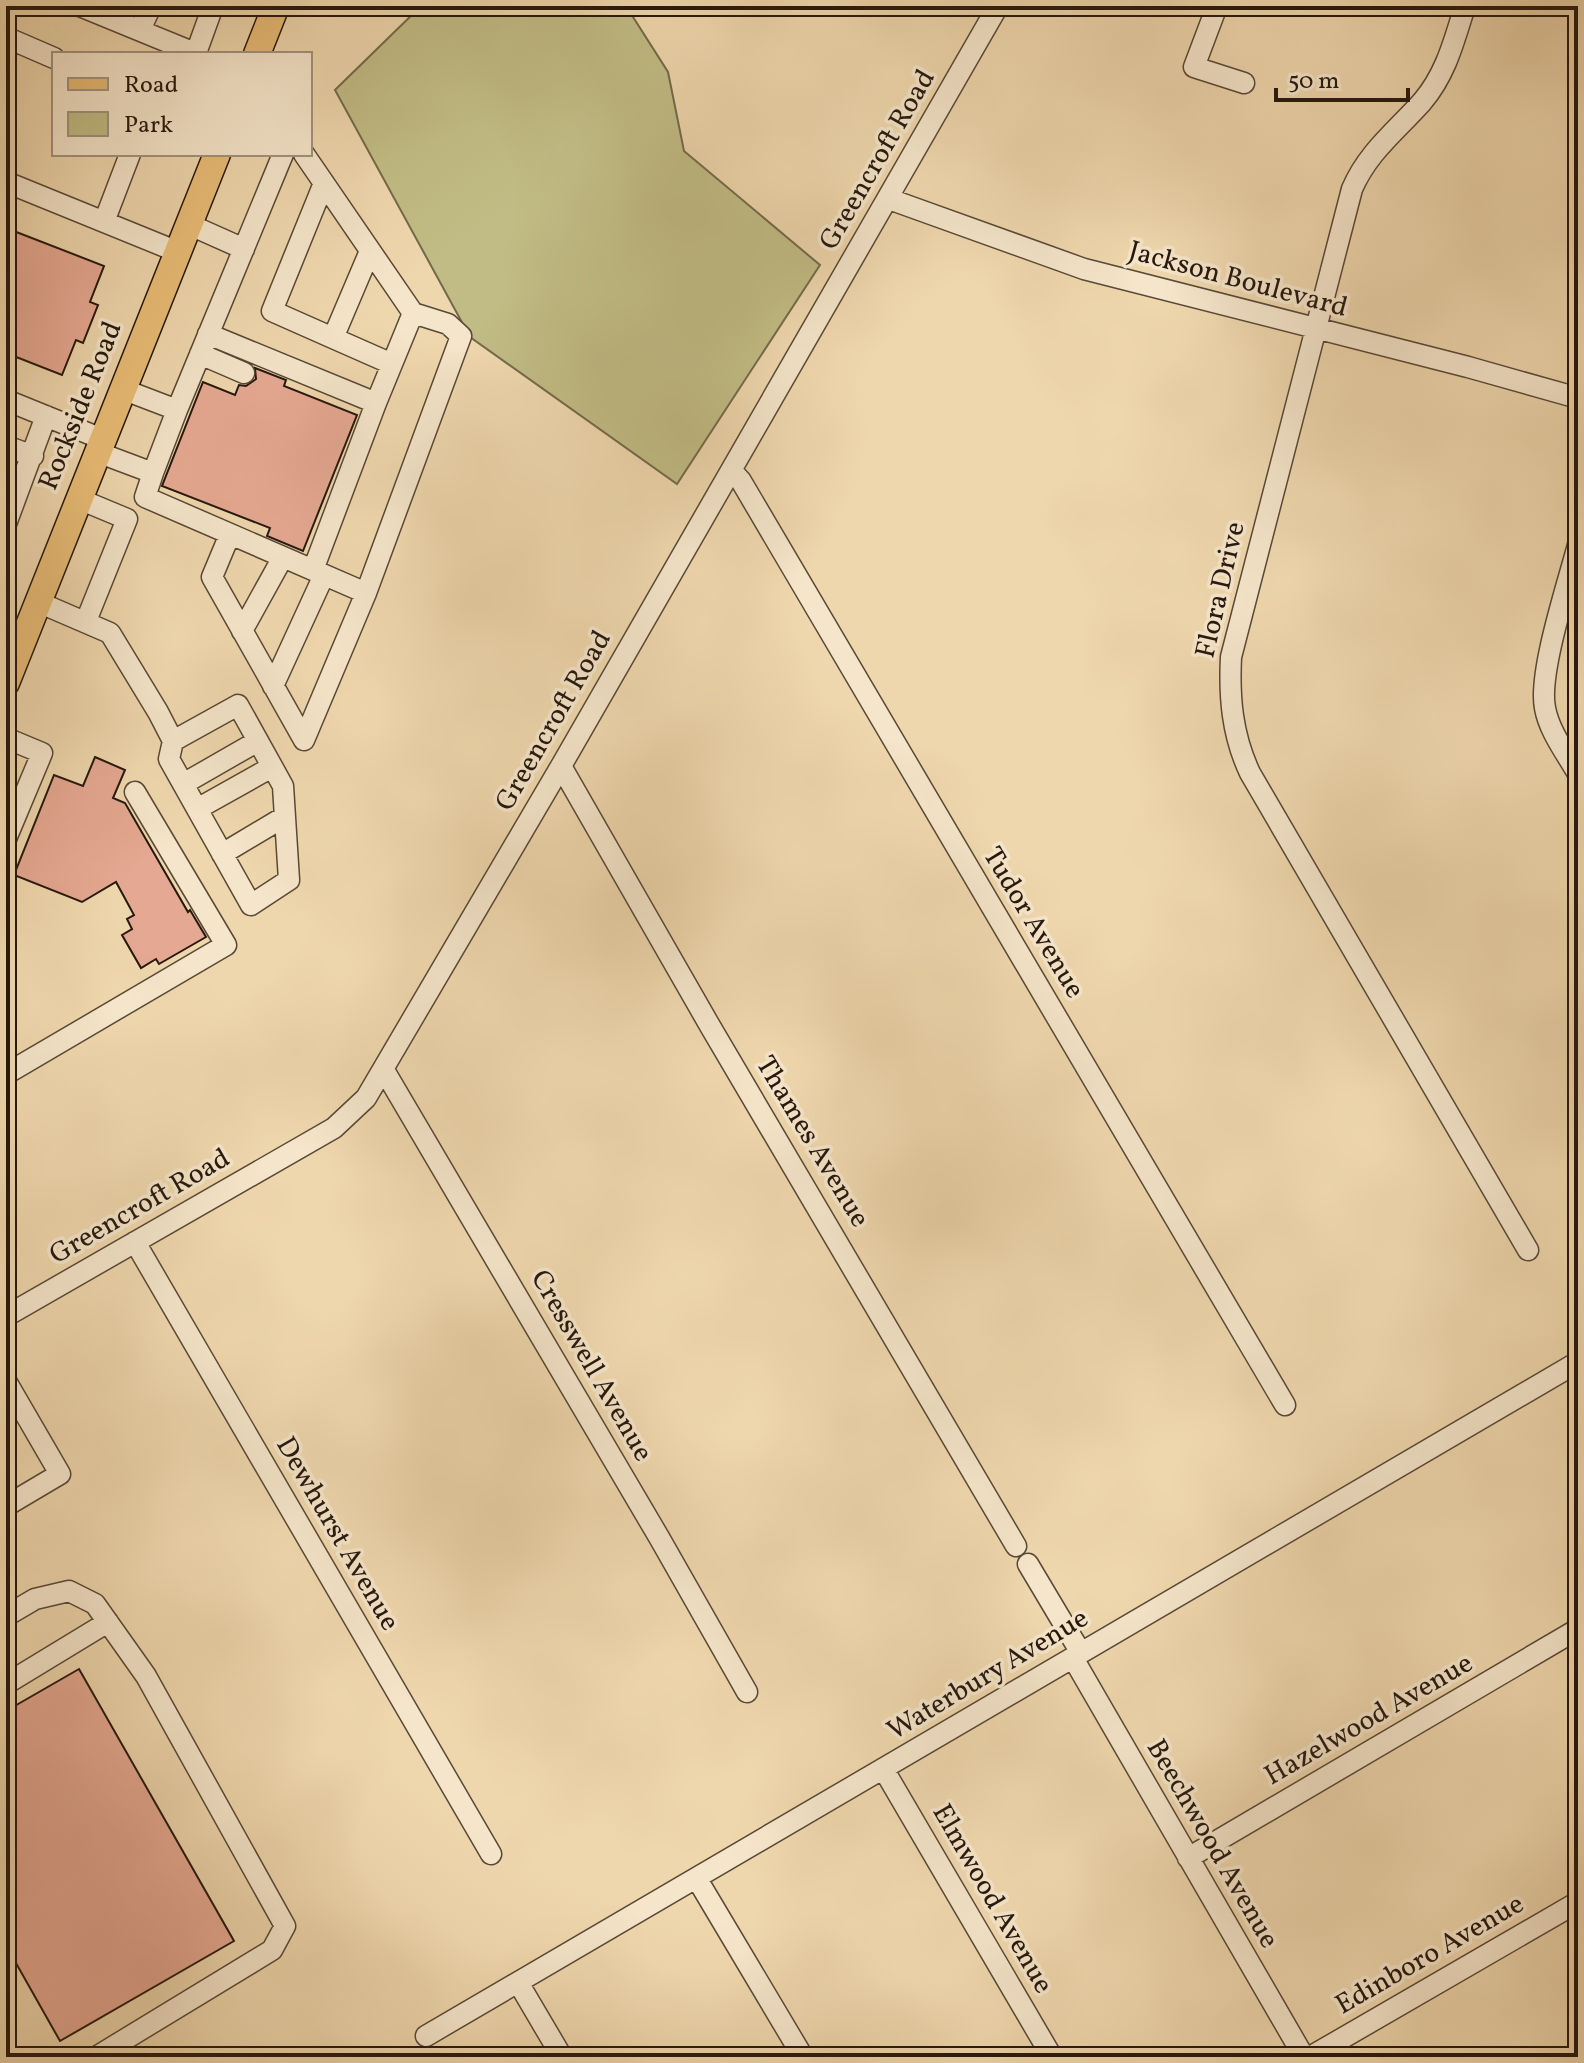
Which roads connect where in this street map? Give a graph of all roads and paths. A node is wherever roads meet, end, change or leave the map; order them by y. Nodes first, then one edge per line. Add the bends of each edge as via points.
1 (80, 6) edge
2 (151, 6) edge
3 (213, 6) edge
4 (276, 6) edge
5 (998, 6) edge
6 (1217, 6) edge
7 (1465, 6) edge
8 (140, 30) junction
9 (6, 49) edge
10 (191, 52) edge
11 (197, 52) edge
12 (258, 52) edge
13 (52, 57) edge
14 (1244, 83) dead end
15 (129, 156) edge
16 (216, 156) edge
17 (282, 156) edge
18 (305, 156) edge
19 (6, 182) edge
20 (324, 183) junction
21 (889, 199) junction
22 (104, 222) junction
23 (188, 224) junction
24 (244, 249) junction
25 (370, 251) junction
26 (178, 252) junction
27 (413, 313) junction
28 (1315, 330) junction
29 (208, 334) junction
30 (333, 338) junction
31 (200, 354) junction
32 (392, 364) junction
33 (244, 373) dead end
34 (122, 389) junction
35 (1578, 398) edge
36 (6, 400) edge
37 (376, 403) junction
38 (177, 410) junction
39 (46, 416) junction
40 (6, 446) edge
41 (100, 446) junction
42 (33, 456) junction
43 (732, 471) junction
44 (153, 473) junction
45 (79, 499) junction
46 (6, 524) edge
47 (230, 534) junction
48 (1578, 545) edge
49 (283, 557) junction
50 (319, 572) junction
51 (366, 593) junction
52 (38, 602) junction
53 (86, 621) junction
54 (242, 631) junction
55 (6, 683) edge
56 (273, 686) junction
57 (6, 738) edge
58 (173, 741) junction
59 (258, 741) junction
60 (561, 766) junction
61 (272, 767) junction
62 (1578, 774) edge
63 (183, 784) junction
64 (135, 792) dead end
65 (13, 801) edge
66 (197, 809) junction
67 (284, 817) junction
68 (6, 839) edge
69 (222, 854) junction
70 (384, 1070) junction
71 (6, 1074) edge
72 (135, 1242) junction
73 (1528, 1250) dead end
74 (8, 1315) edge
75 (1578, 1362) edge
76 (6, 1381) edge
77 (1285, 1405) dead end
78 (6, 1506) edge
79 (1016, 1546) dead end
80 (1028, 1564) dead end
81 (6, 1616) edge
82 (108, 1622) junction
83 (1578, 1629) edge
84 (1077, 1656) junction
85 (6, 1684) edge
86 (747, 1692) dead end
87 (884, 1770) junction
88 (491, 1854) dead end
89 (1188, 1858) junction
90 (697, 1879) junction
91 (1578, 1902) edge
92 (519, 1984) junction
93 (426, 2036) dead end
94 (96, 2057) edge
95 (562, 2057) edge
96 (803, 2057) edge
97 (1052, 2057) edge
98 (1307, 2057) edge

1 - 8 street
2 - 8 street
3 - 11 street
4 - 12 main road
5 - 21 street, Greencroft Road
6 - 14 street via 1194,67
7 - 28 street, Flora Drive via 1437,82 1361,168
8 - 10 street
9 - 13 street via 10,39
15 - 22 street
16 - 23 main road, Rockside Road
17 - 24 street
18 - 20 street
19 - 22 street
20 - 25 street
20 - 30 street via 272,311
21 - 28 street, Jackson Boulevard via 1084,269
21 - 43 street, Greencroft Road
22 - 26 street
23 - 24 street
23 - 26 main road, Rockside Road
24 - 29 street
25 - 27 street
25 - 30 street
26 - 34 main road, Rockside Road
27 - 32 street
27 - 51 street via 448,324 461,336
28 - 35 street, Jackson Boulevard
28 - 73 street, Flora Drive via 1231,657 1235,733 1250,773
29 - 31 street
29 - 37 street
30 - 32 street
31 - 33 street
31 - 38 street
32 - 37 street
34 - 38 street
34 - 41 main road, Rockside Road
36 - 39 street
37 - 50 street
38 - 44 street
39 - 41 street
39 - 42 street
40 - 42 street
41 - 44 street
41 - 45 main road, Rockside Road
42 - 46 street
43 - 60 street, Greencroft Road
43 - 77 street, Tudor Avenue
44 - 47 street via 145,497
45 - 52 main road, Rockside Road
45 - 53 street via 127,519
47 - 49 street
47 - 54 street via 212,577
48 - 62 street via 1544,689 1552,729
49 - 50 street
49 - 54 street
50 - 51 street
50 - 56 street
51 - 56 street via 304,740
52 - 53 street
52 - 55 main road, Rockside Road
53 - 58 street via 110,633
54 - 56 street
57 - 65 street via 42,753
58 - 59 street via 238,705
58 - 63 street via 169,759
59 - 61 street
59 - 63 street
60 - 70 street, Greencroft Road
60 - 79 street, Thames Avenue
61 - 66 street
61 - 67 street via 283,786
63 - 66 street
64 - 71 street via 226,945
65 - 68 street
66 - 69 street
67 - 69 street
67 - 69 street via 289,880 251,905
70 - 72 street, Greencroft Road via 366,1098 334,1128
70 - 86 street, Cresswell Avenue
72 - 74 street, Greencroft Road
72 - 88 street, Dewhurst Avenue
75 - 84 street, Waterbury Avenue
76 - 78 street via 60,1474
80 - 84 street, Beechwood Avenue
81 - 82 street via 35,1599 69,1591 95,1604
82 - 85 street
82 - 94 street via 146,1676 285,1926 272,1950
83 - 89 street, Hazelwood Avenue
84 - 87 street, Waterbury Avenue
84 - 89 street, Beechwood Avenue
87 - 90 street, Waterbury Avenue
87 - 97 street, Elmwood Avenue
89 - 98 street, Beechwood Avenue
90 - 92 street, Waterbury Avenue
90 - 96 street
91 - 98 street, Edinboro Avenue
92 - 93 street, Waterbury Avenue
92 - 95 street

